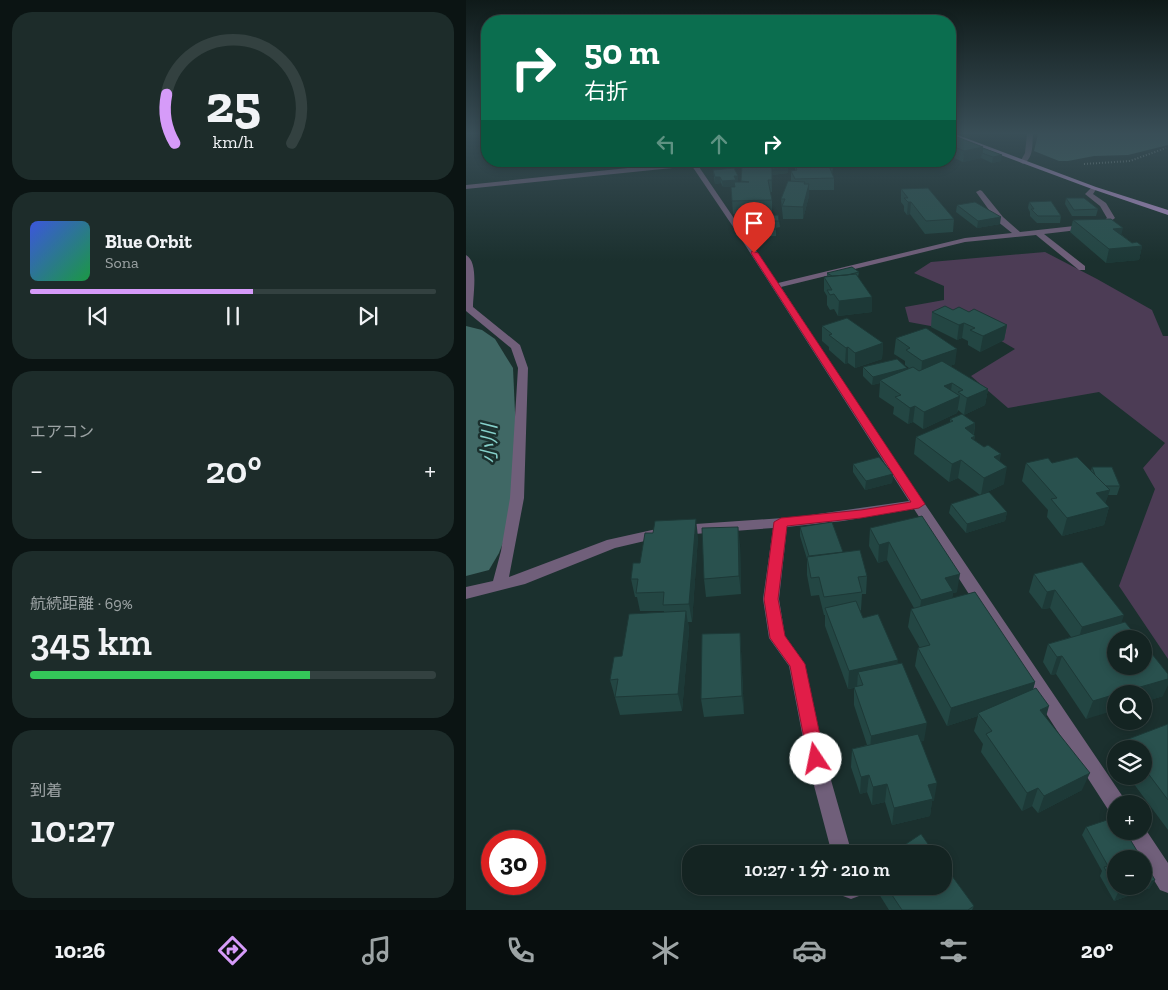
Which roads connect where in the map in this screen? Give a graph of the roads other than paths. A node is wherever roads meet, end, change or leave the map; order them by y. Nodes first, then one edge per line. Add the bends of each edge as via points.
1 (562, 176) edge
2 (703, 176) edge
3 (1063, 176) edge
4 (466, 187) edge
5 (1094, 188) junction
6 (980, 192) dead end
7 (1168, 213) edge
8 (1036, 231) junction
9 (1017, 233) junction
10 (466, 258) edge
11 (1082, 268) dead end
12 (775, 286) junction
13 (919, 504) junction
14 (781, 522) junction
15 (499, 586) junction
16 (466, 593) edge
17 (1110, 795) edge
18 (1140, 840) edge
19 (840, 845) edge
20 (1168, 882) edge

1 - 4 street
2 - 12 street
3 - 5 main road
5 - 7 main road
5 - 8 street via 1089,194 1106,209 1111,218 1108,222
6 - 9 street via 1000,219
8 - 9 street
8 - 11 street
9 - 12 street via 965,240
10 - 15 street via 470,269 468,308 516,348 523,368 517,498
12 - 13 street
13 - 14 street
13 - 17 street
14 - 15 street via 706,527 612,544
14 - 19 street via 771,599 778,638 797,664 816,759
15 - 16 street
18 - 20 street

